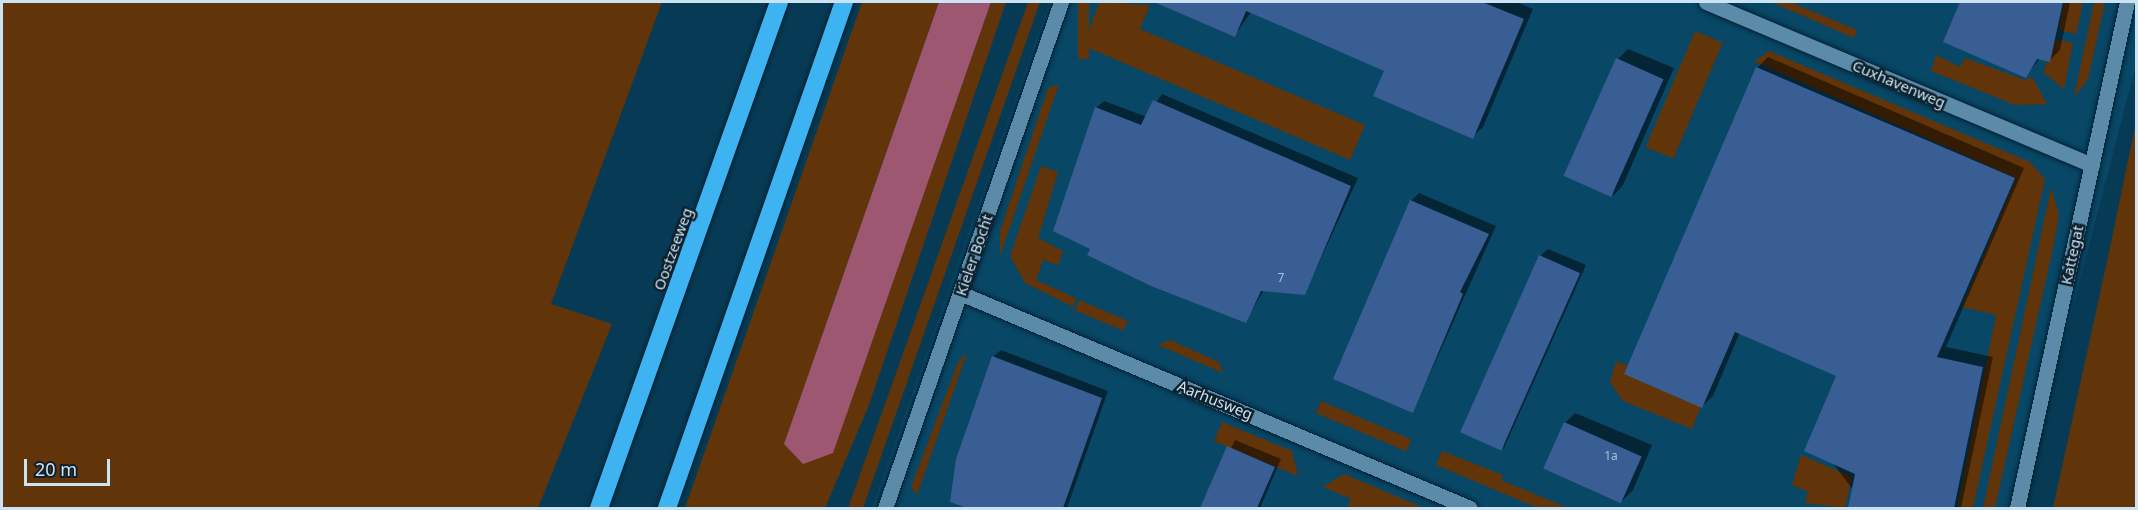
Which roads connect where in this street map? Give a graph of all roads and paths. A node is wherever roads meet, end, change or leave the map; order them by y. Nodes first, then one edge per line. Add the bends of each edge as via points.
1 (779, 2) edge
2 (843, 2) edge
3 (1061, 2) edge
4 (1706, 2) edge
5 (2127, 2) edge
6 (2092, 165) junction
7 (960, 293) junction
8 (599, 508) edge
9 (667, 508) edge
10 (885, 508) edge
11 (1470, 508) edge
12 (2017, 508) edge

1 - 8 highway, Oostzeeweg
2 - 9 highway
3 - 7 street, Kieler Bocht
4 - 6 street, Cuxhavenweg
5 - 6 street, Kattegat
6 - 12 street, Kattegat
7 - 10 street, Kieler Bocht
7 - 11 street, Aarhusweg

